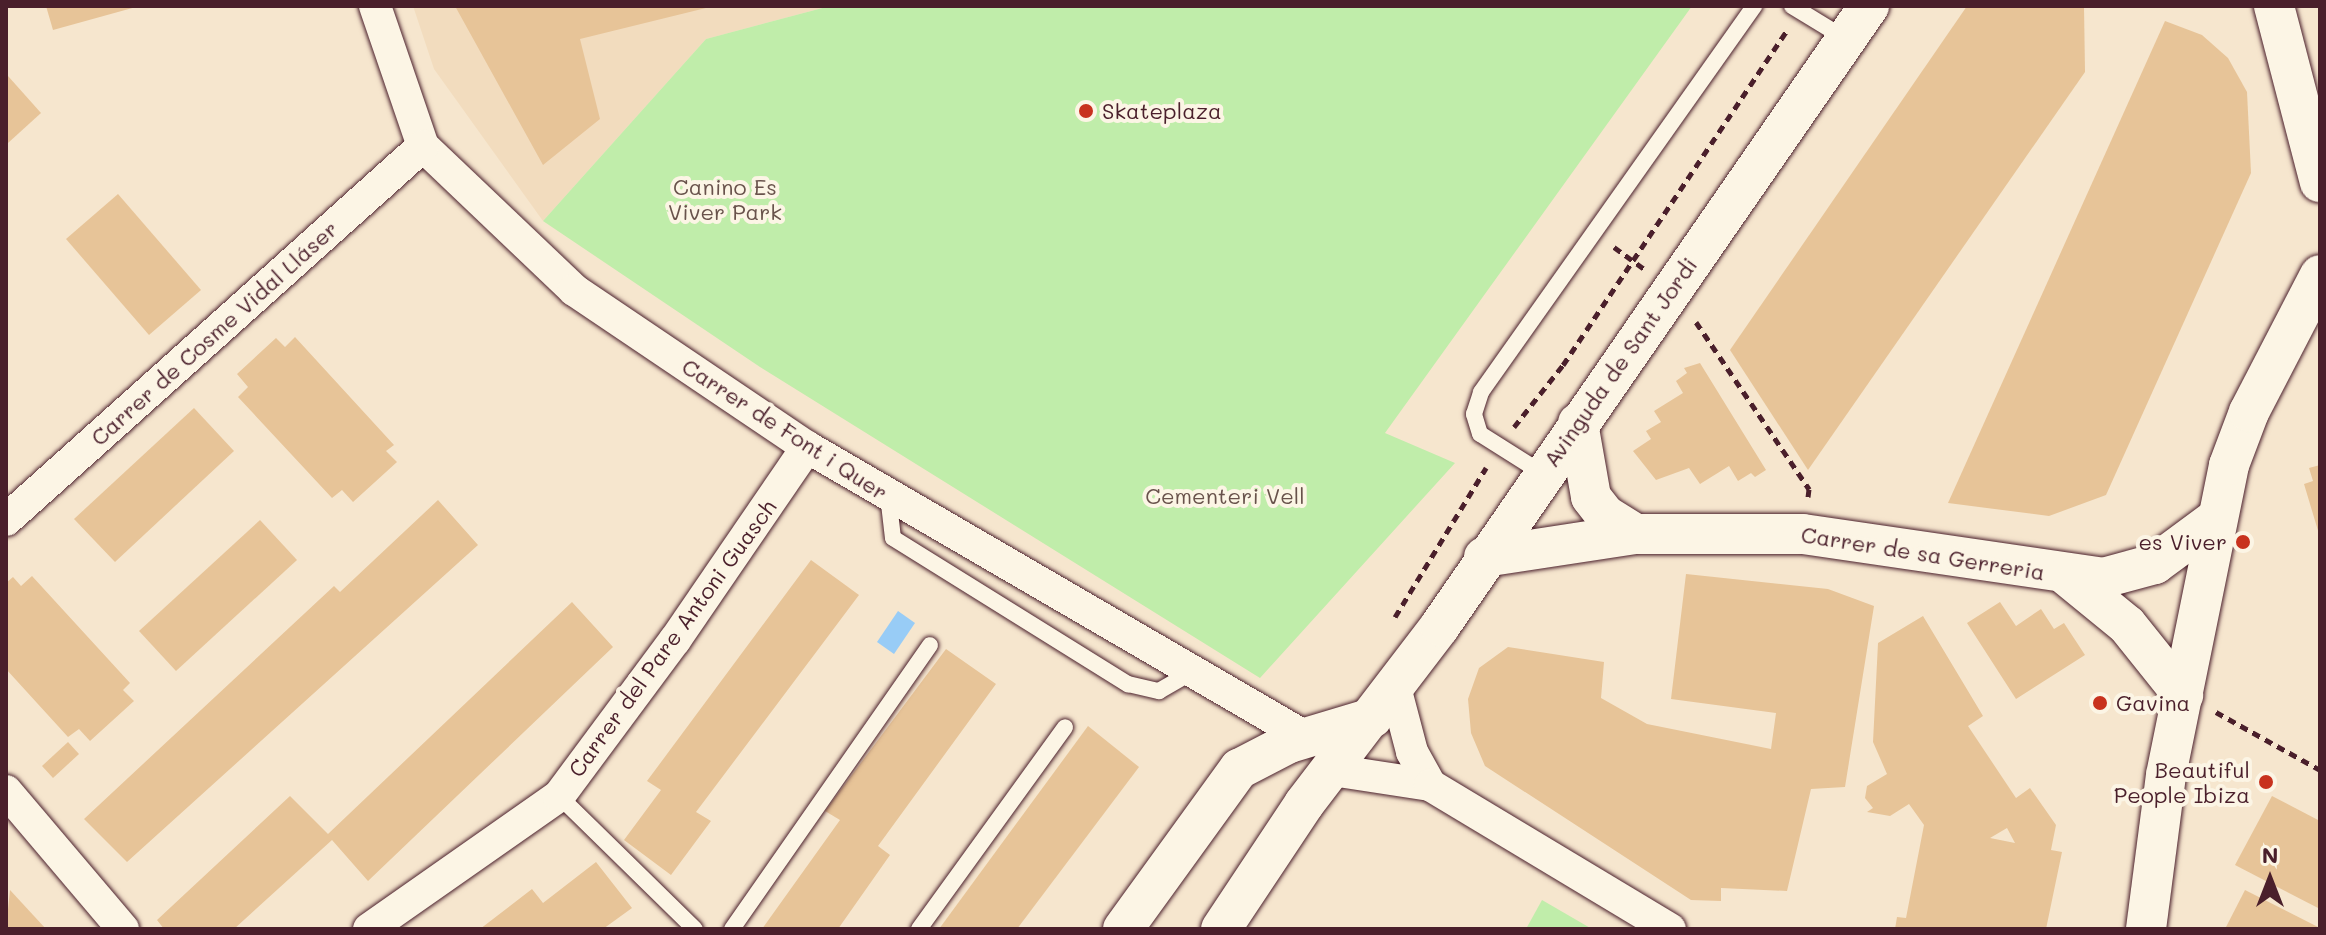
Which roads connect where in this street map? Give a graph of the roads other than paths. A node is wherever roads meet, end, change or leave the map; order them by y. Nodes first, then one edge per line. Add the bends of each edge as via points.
1 (375, 6) edge
2 (1754, 6) edge
3 (1792, 6) edge
4 (1869, 6) edge
5 (2274, 6) edge
6 (1846, 39) junction
7 (2312, 121) edge
8 (423, 146) junction
9 (2320, 182) edge
10 (2320, 275) edge
11 (1578, 423) junction
12 (807, 447) junction
13 (1542, 473) junction
14 (2216, 519) junction
15 (6, 520) edge
16 (1635, 534) junction
17 (1484, 557) junction
18 (2067, 576) junction
19 (930, 645) dead end
20 (2183, 695) junction
21 (1384, 703) junction
22 (1065, 727) dead end
23 (1320, 754) junction
24 (1430, 785) junction
25 (6, 791) edge
26 (559, 796) junction
27 (123, 929) edge
28 (369, 929) edge
29 (695, 929) edge
30 (732, 929) edge
31 (919, 929) edge
32 (1123, 929) edge
33 (1221, 929) edge
34 (1670, 929) edge
35 (2146, 929) edge

1 - 8 street, Carrer de Font i Quer
2 - 13 lane via 1481,392 1474,414 1480,434
3 - 6 lane
4 - 6 street, Avinguda de Sant Jordi
5 - 7 street
6 - 11 street, Avinguda de Sant Jordi
7 - 9 street
8 - 12 street, Carrer de Font i Quer via 533,268 574,290
8 - 15 street, Carrer de Cosme Vidal Lláser
10 - 14 street via 2249,412
11 - 13 street, Avinguda de Sant Jordi
11 - 16 street via 1591,497 1605,515
12 - 23 street, Carrer de Font i Quer
12 - 26 street, Carrer del Pare Antoni Guasch via 675,640
13 - 17 street, Avinguda de Sant Jordi
14 - 18 street, Carrer de sa Gerreria via 2155,564 2103,578
14 - 20 street
16 - 17 street, Carrer de sa Gerreria
16 - 18 street, Carrer de sa Gerreria via 1803,534
17 - 21 street, Avinguda de Sant Jordi
18 - 20 street, Carrer de sa Gerreria via 2127,625
19 - 30 lane
20 - 35 street via 2153,846
21 - 23 street, Avinguda de Sant Jordi
21 - 24 street
22 - 31 lane
23 - 24 street
23 - 32 street via 1262,755 1230,778
23 - 33 street, Avinguda de Sant Jordi via 1304,804
24 - 34 street
25 - 27 street
26 - 28 street, Carrer del Pare Antoni Guasch
26 - 29 lane

